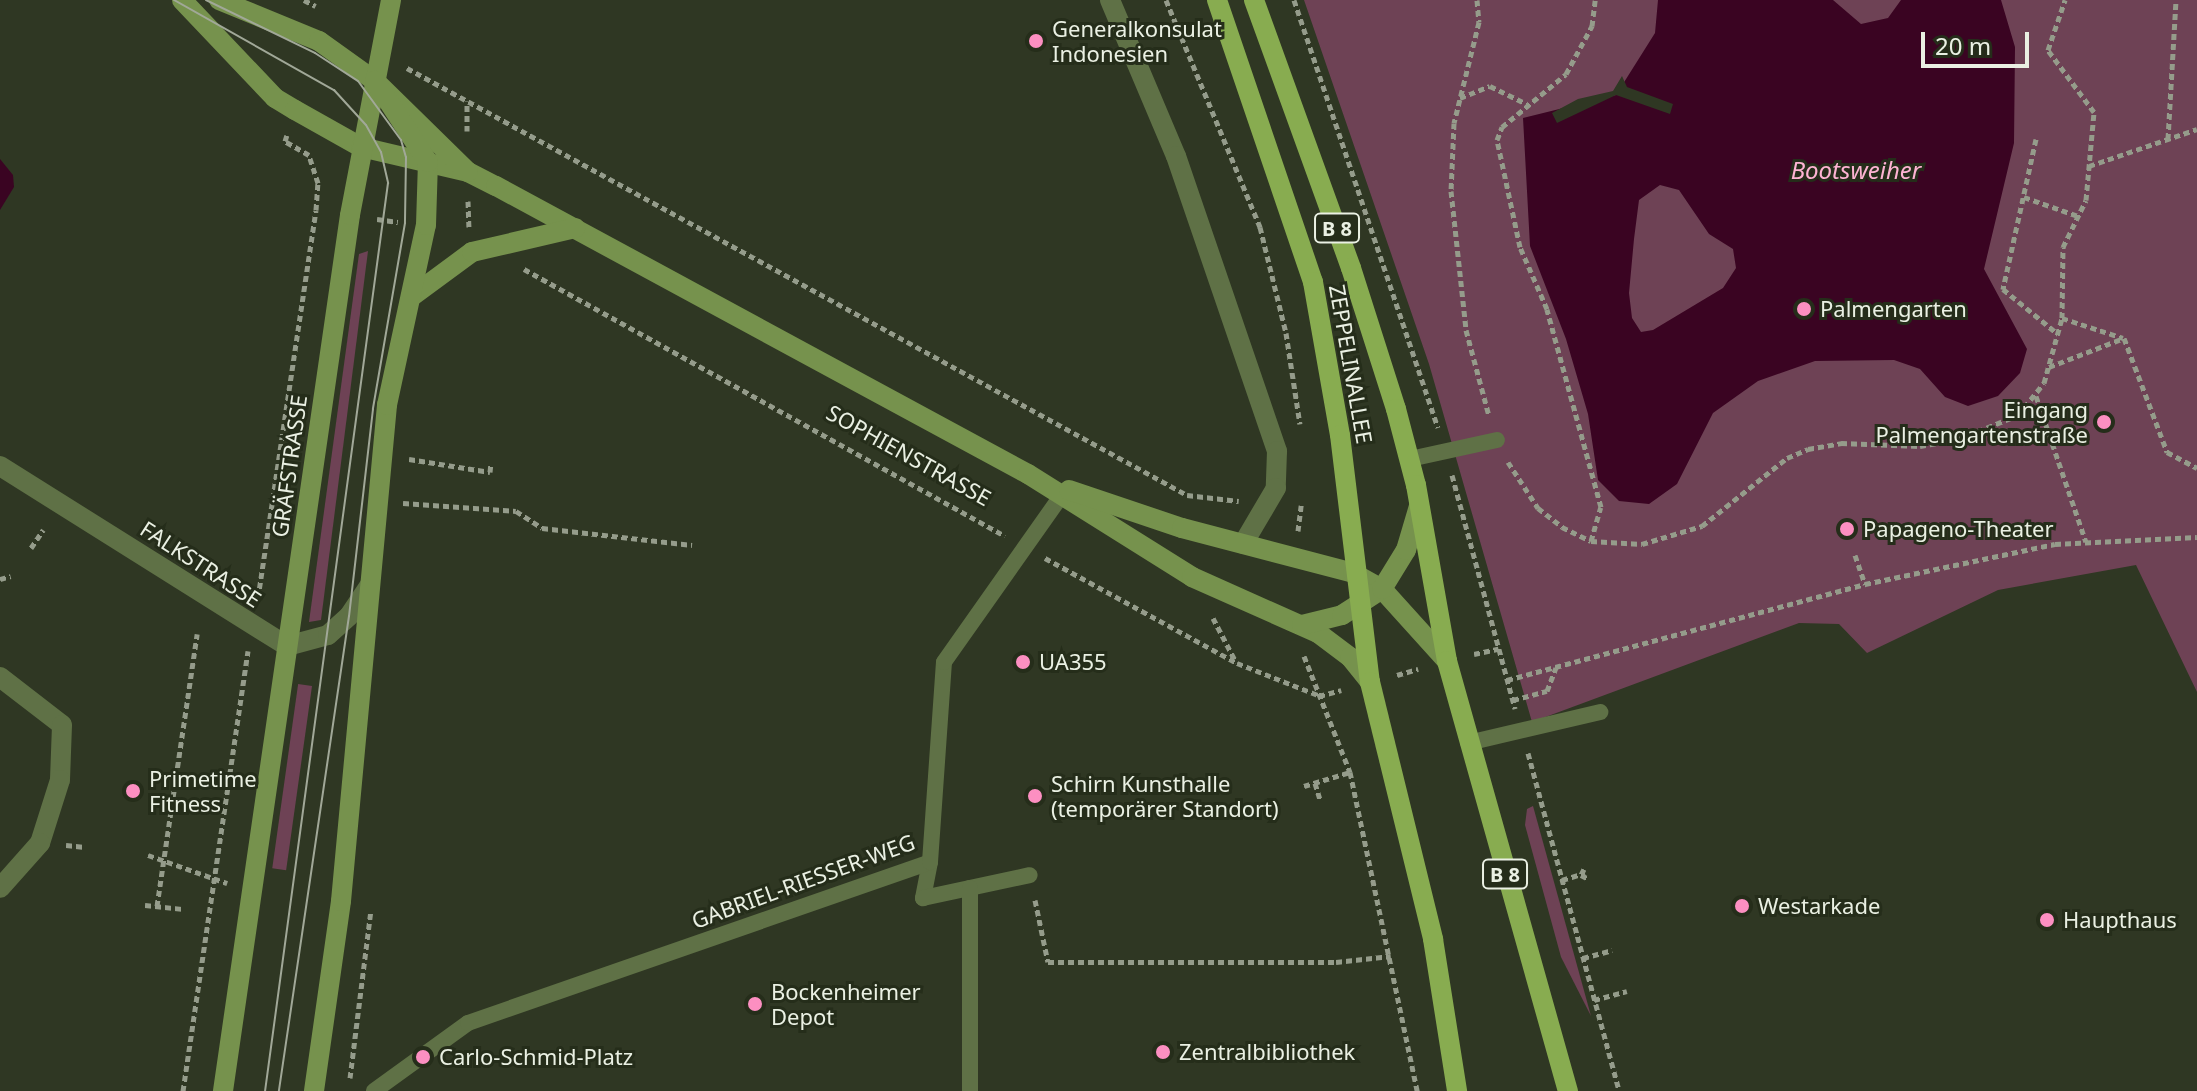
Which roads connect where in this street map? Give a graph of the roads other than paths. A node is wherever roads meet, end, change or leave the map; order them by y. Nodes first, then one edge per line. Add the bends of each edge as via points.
1 (182, 0) edge
2 (219, 0) edge
3 (391, 0) edge
4 (1110, 0) edge
5 (1217, 0) edge
6 (1254, 0) edge
7 (375, 81) junction
8 (361, 147) junction
9 (428, 162) junction
10 (468, 172) junction
11 (575, 228) junction
12 (411, 297) junction
13 (1497, 440) road end
14 (1410, 459) junction
15 (0, 466) edge
16 (1028, 474) junction
17 (1061, 496) junction
18 (1419, 506) junction
19 (1243, 544) junction
20 (1353, 573) junction
21 (369, 586) junction
22 (1382, 589) junction
23 (1358, 607) junction
24 (1302, 625) junction
25 (287, 646) junction
26 (1447, 661) junction
27 (0, 677) edge
28 (1370, 682) junction
29 (1600, 712) dead end
30 (1468, 743) junction
31 (930, 862) junction
32 (1030, 875) road end
33 (0, 888) edge
34 (970, 888) junction
35 (1457, 1087) edge
36 (223, 1091) edge
37 (314, 1091) edge
38 (374, 1091) edge
39 (970, 1091) edge
40 (1568, 1091) edge

1 - 8 street, SOPHIENSTRASSE via 275,98
2 - 7 street, SOPHIENSTRASSE via 319,41
3 - 7 street, GRÄFSTRASSE
4 - 19 street via 1176,156 1277,451 1276,488
5 - 20 main road, ZEPPELINALLEE / B 8 via 1313,282 1340,435
6 - 14 main road, ZEPPELINALLEE / B 8 via 1351,268
7 - 8 street, GRÄFSTRASSE
7 - 9 street
7 - 10 street, SOPHIENSTRASSE
8 - 9 street, SOPHIENSTRASSE
8 - 25 street, GRÄFSTRASSE
9 - 10 street, SOPHIENSTRASSE
9 - 12 street via 426,225
10 - 11 street, SOPHIENSTRASSE
11 - 12 street via 472,252
11 - 16 street, SOPHIENSTRASSE
12 - 21 street via 387,405
13 - 14 lane
14 - 18 main road, ZEPPELINALLEE / B 8
15 - 25 street, FALKSTRASSE
16 - 17 street, SOPHIENSTRASSE
16 - 19 street, SOPHIENSTRASSE via 1127,512
17 - 24 street, SOPHIENSTRASSE via 1192,577
17 - 31 lane, GABRIEL-RIESSER-WEG via 944,662
18 - 22 street, ZEPPELINALLEE via 1406,550
18 - 26 main road, ZEPPELINALLEE / B 8
19 - 20 street, SOPHIENSTRASSE
20 - 22 street, SOPHIENSTRASSE
20 - 23 main road, ZEPPELINALLEE / B 8
21 - 25 street via 328,635
21 - 37 street via 341,901
22 - 23 street, ZEPPELINALLEE
22 - 26 street, SOPHIENSTRASSE
23 - 24 street
23 - 28 main road, ZEPPELINALLEE / B 8
24 - 28 street, SOPHIENSTRASSE via 1335,644
25 - 36 street, GRÄFSTRASSE
26 - 30 main road, ZEPPELINALLEE / B 8
27 - 33 street via 62,725 60,780 40,843
28 - 35 main road, ZEPPELINALLEE / B 8 via 1433,939
29 - 30 lane
30 - 40 main road, ZEPPELINALLEE / B 8
31 - 34 lane via 923,898
31 - 38 lane, GABRIEL-RIESSER-WEG via 468,1023
32 - 34 lane
34 - 39 lane

